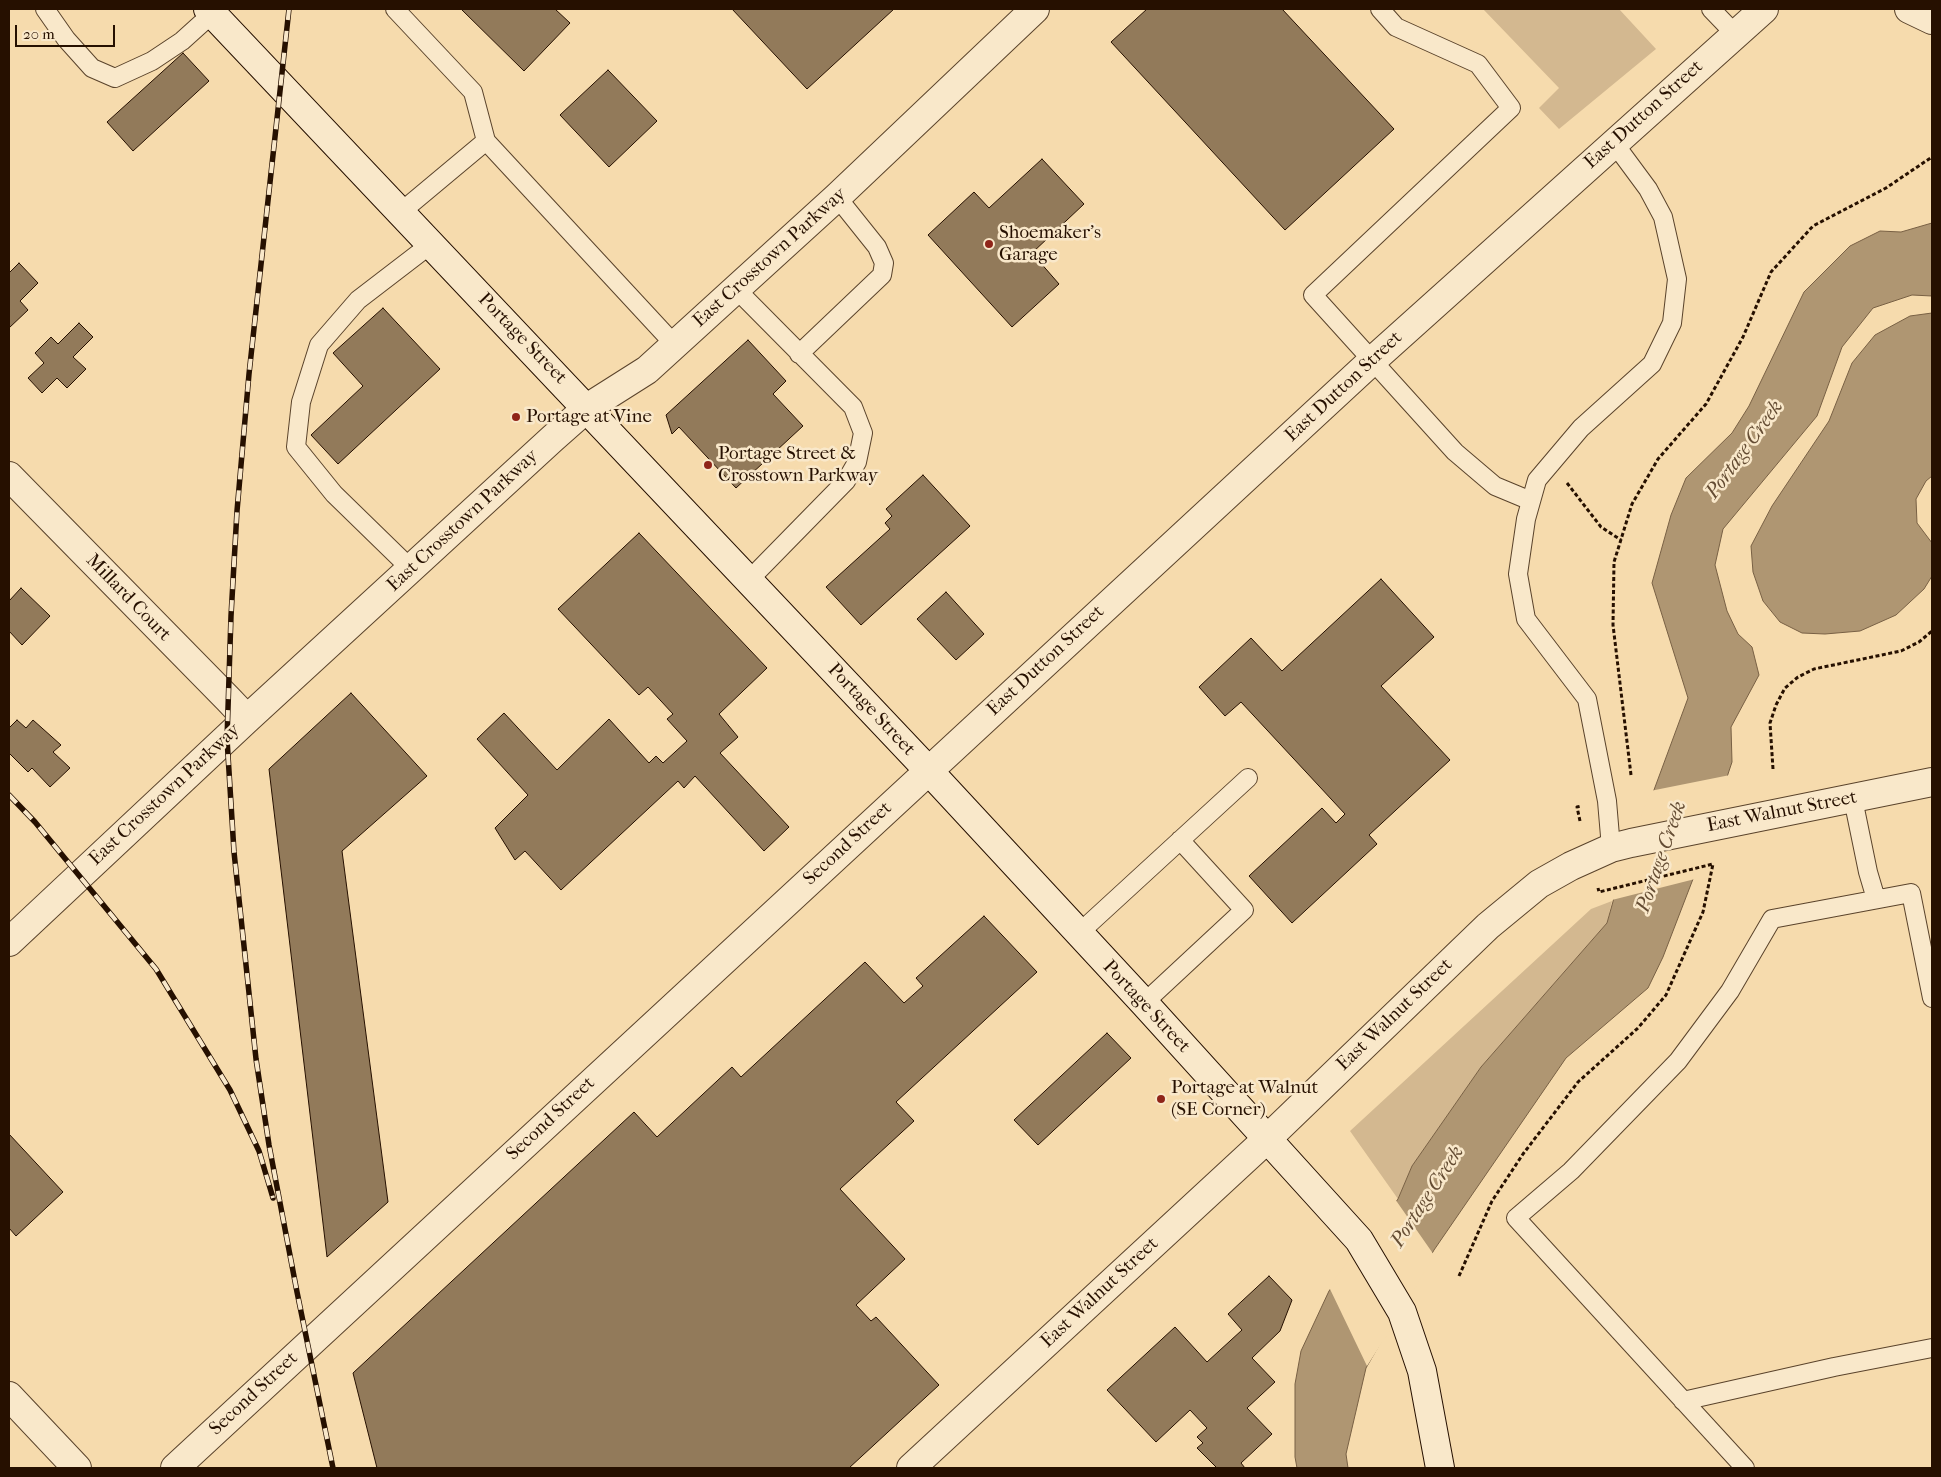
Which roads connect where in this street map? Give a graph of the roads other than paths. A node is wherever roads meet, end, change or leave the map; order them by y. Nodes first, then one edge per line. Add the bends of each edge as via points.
1 (45, 9) edge
2 (395, 9) edge
3 (1035, 9) edge
4 (1380, 9) edge
5 (1711, 9) edge
6 (1764, 9) edge
7 (1909, 9) edge
8 (210, 11) edge
9 (1932, 20) edge
10 (1735, 34) junction
11 (486, 140) junction
12 (1614, 143) junction
13 (837, 197) junction
14 (401, 212) junction
15 (431, 244) junction
16 (735, 288) junction
17 (674, 344) junction
18 (799, 354) junction
19 (1373, 360) junction
20 (587, 408) junction
21 (9, 476) edge
22 (1531, 501) junction
23 (411, 569) junction
24 (749, 580) junction
25 (246, 719) junction
26 (928, 770) junction
27 (1248, 778) dead end
28 (1932, 782) edge
29 (1853, 799) junction
30 (1180, 840) junction
31 (1621, 846) junction
32 (1876, 899) junction
33 (1078, 934) junction
34 (9, 942) edge
35 (1932, 998) edge
36 (1144, 1003) junction
37 (1267, 1139) junction
38 (1932, 1348) edge
39 (9, 1396) edge
40 (1684, 1401) junction
41 (77, 1468) edge
42 (175, 1468) edge
43 (911, 1468) edge
44 (1440, 1468) edge
45 (1745, 1468) edge

1 - 8 lane via 92,68 115,78 152,61 182,41
2 - 11 lane via 473,92
3 - 13 street, East Crosstown Parkway
4 - 19 lane via 1396,27 1478,64 1511,108 1313,295
5 - 10 lane
6 - 10 street, East Dutton Street
7 - 9 street
8 - 14 street, Portage Street
10 - 12 street, East Dutton Street
11 - 14 lane
11 - 17 lane
12 - 19 street, East Dutton Street
12 - 22 lane via 1663,216 1676,279 1672,323 1652,364 1581,428 1537,480
13 - 16 street, East Crosstown Parkway
13 - 18 lane via 877,246 884,262 882,275
14 - 15 street, Portage Street
15 - 20 street, Portage Street
15 - 23 lane via 358,300 319,345 302,402 296,447 334,494
16 - 17 street, East Crosstown Parkway
16 - 18 lane
17 - 20 street, East Crosstown Parkway via 647,370
18 - 24 lane via 853,407 863,433 857,462 846,481
19 - 22 lane via 1455,452 1495,486
19 - 26 street, East Dutton Street
20 - 23 street, East Crosstown Parkway
20 - 24 street, Portage Street
21 - 25 street, Millard Court
22 - 31 lane via 1518,574 1526,619 1587,699 1607,801
23 - 25 street, East Crosstown Parkway
24 - 26 street, Portage Street
25 - 34 street, East Crosstown Parkway
26 - 33 street, Portage Street
26 - 42 street, Second Street
27 - 30 lane
28 - 29 street, East Walnut Street
29 - 31 street, East Walnut Street
29 - 32 lane
30 - 33 lane
30 - 36 lane via 1244,910
31 - 37 street, East Walnut Street via 1571,866 1539,884 1488,926
32 - 35 lane via 1911,893
32 - 40 lane via 1772,919 1730,991 1678,1061 1571,1170 1516,1218
33 - 36 street, Portage Street
36 - 37 street, Portage Street
37 - 43 street, East Walnut Street
37 - 44 street, Portage Street via 1359,1240 1402,1312 1422,1371
38 - 40 lane
39 - 41 street
40 - 45 lane

